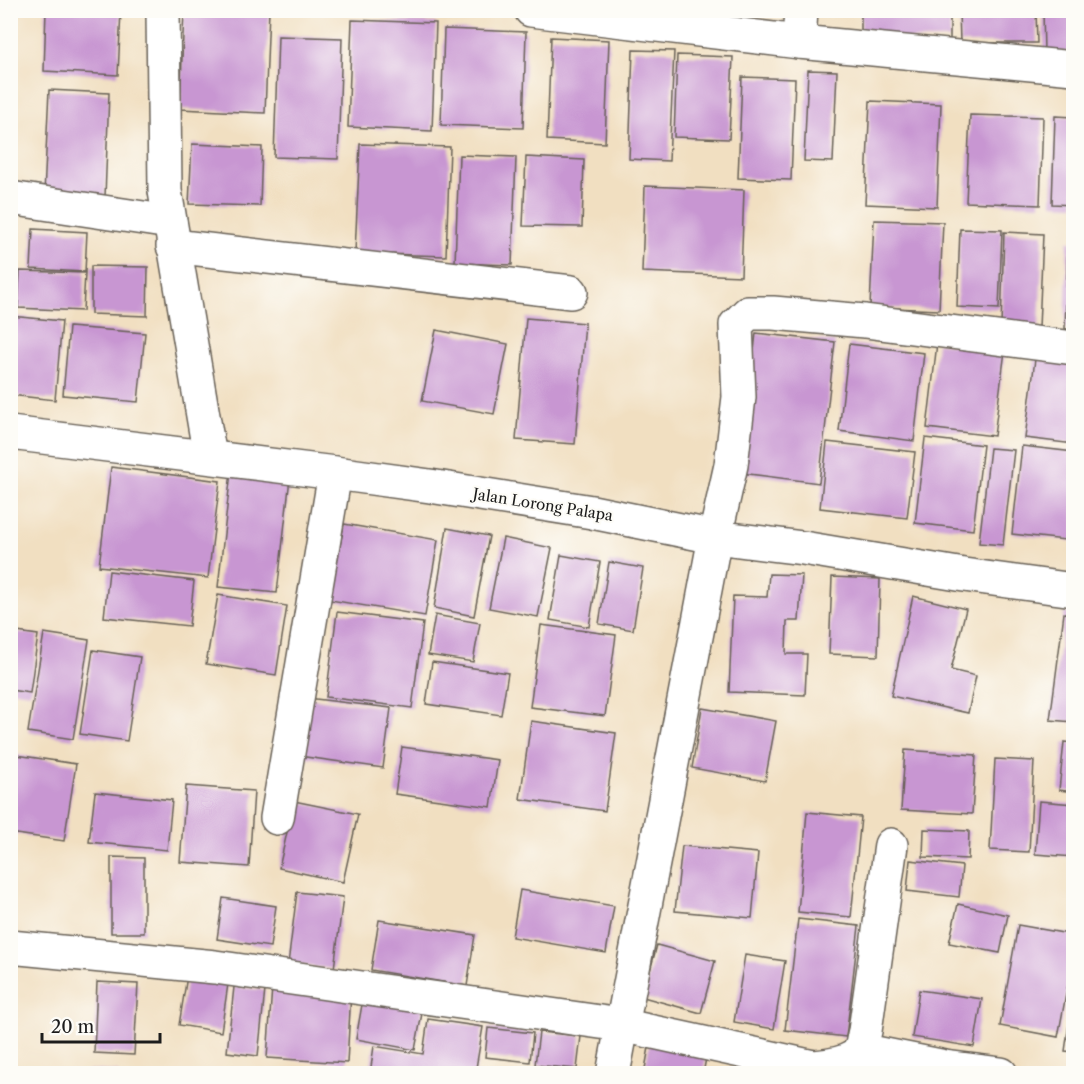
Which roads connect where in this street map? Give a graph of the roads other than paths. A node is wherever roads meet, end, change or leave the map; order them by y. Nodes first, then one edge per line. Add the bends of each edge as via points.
1 (163, 10) edge
2 (531, 10) edge
3 (801, 10) edge
4 (799, 42) junction
5 (1074, 68) edge
6 (10, 198) edge
7 (172, 234) junction
8 (571, 292) dead end
9 (1074, 348) edge
10 (10, 433) edge
11 (210, 457) junction
12 (335, 472) junction
13 (715, 537) junction
14 (1074, 590) edge
15 (277, 818) dead end
16 (891, 845) dead end
17 (10, 947) edge
18 (621, 1025) junction
19 (860, 1050) junction
20 (613, 1074) edge
21 (1001, 1074) edge

1 - 7 street via 165,191
2 - 4 street
3 - 4 street
4 - 5 street
6 - 7 street
7 - 8 street
7 - 11 street
9 - 13 street via 865,321 748,313 736,324 739,397
10 - 11 street, Jalan Lorong Palapa
11 - 12 street, Jalan Lorong Palapa
12 - 13 street, Jalan Lorong Palapa via 592,512
12 - 15 street
13 - 14 street, Jalan Lorong Palapa
13 - 18 street
16 - 19 street
17 - 18 street via 215,967
18 - 19 street via 814,1067 854,1057
18 - 20 street
19 - 21 street via 945,1068

